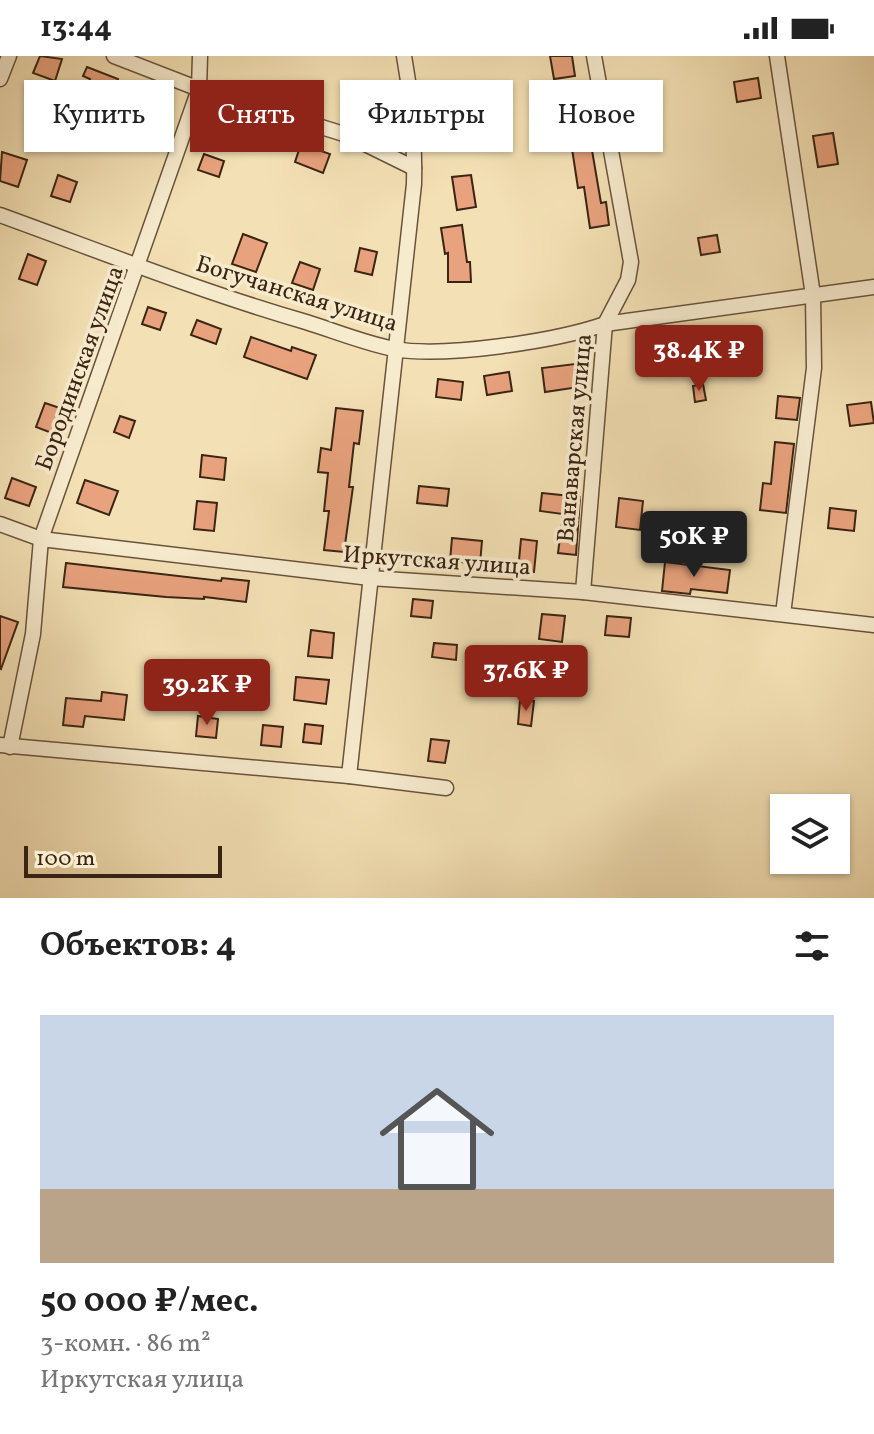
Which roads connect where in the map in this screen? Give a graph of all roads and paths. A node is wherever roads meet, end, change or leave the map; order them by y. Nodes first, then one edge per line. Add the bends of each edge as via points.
1 (9, 56) edge
2 (114, 56) edge
3 (200, 56) edge
4 (404, 56) edge
5 (594, 56) edge
6 (777, 56) edge
7 (0, 79) edge
8 (199, 80) edge
9 (190, 86) edge
10 (190, 115) edge
11 (324, 128) edge
12 (414, 168) junction
13 (0, 215) edge
14 (139, 265) junction
15 (874, 287) edge
16 (813, 295) junction
17 (605, 324) junction
18 (394, 349) junction
19 (0, 524) edge
20 (41, 539) junction
21 (370, 578) junction
22 (583, 592) junction
23 (783, 614) junction
24 (874, 625) edge
25 (5, 746) edge
26 (349, 776) junction
27 (446, 788) dead end

1 - 7 street
2 - 9 street
3 - 8 street, Бородинская улица
4 - 12 street
5 - 17 street, Ванаварская улица via 631,262 628,280
6 - 16 street
10 - 14 street, Бородинская улица
11 - 12 street
12 - 18 street
13 - 14 street, Богучанская улица
14 - 18 street, Богучанская улица
14 - 20 street, Бородинская улица
15 - 16 street, Богучанская улица
16 - 17 street, Богучанская улица
16 - 23 street via 814,368
17 - 18 street, Богучанская улица via 572,335 471,348
17 - 22 street, Ванаварская улица
18 - 21 street
19 - 20 street, Иркутская улица
20 - 21 street, Иркутская улица
20 - 25 street, Бородинская улица via 33,634
21 - 22 street, Иркутская улица
21 - 26 street
22 - 23 street, Иркутская улица
23 - 24 street, Иркутская улица
25 - 26 street
26 - 27 street

